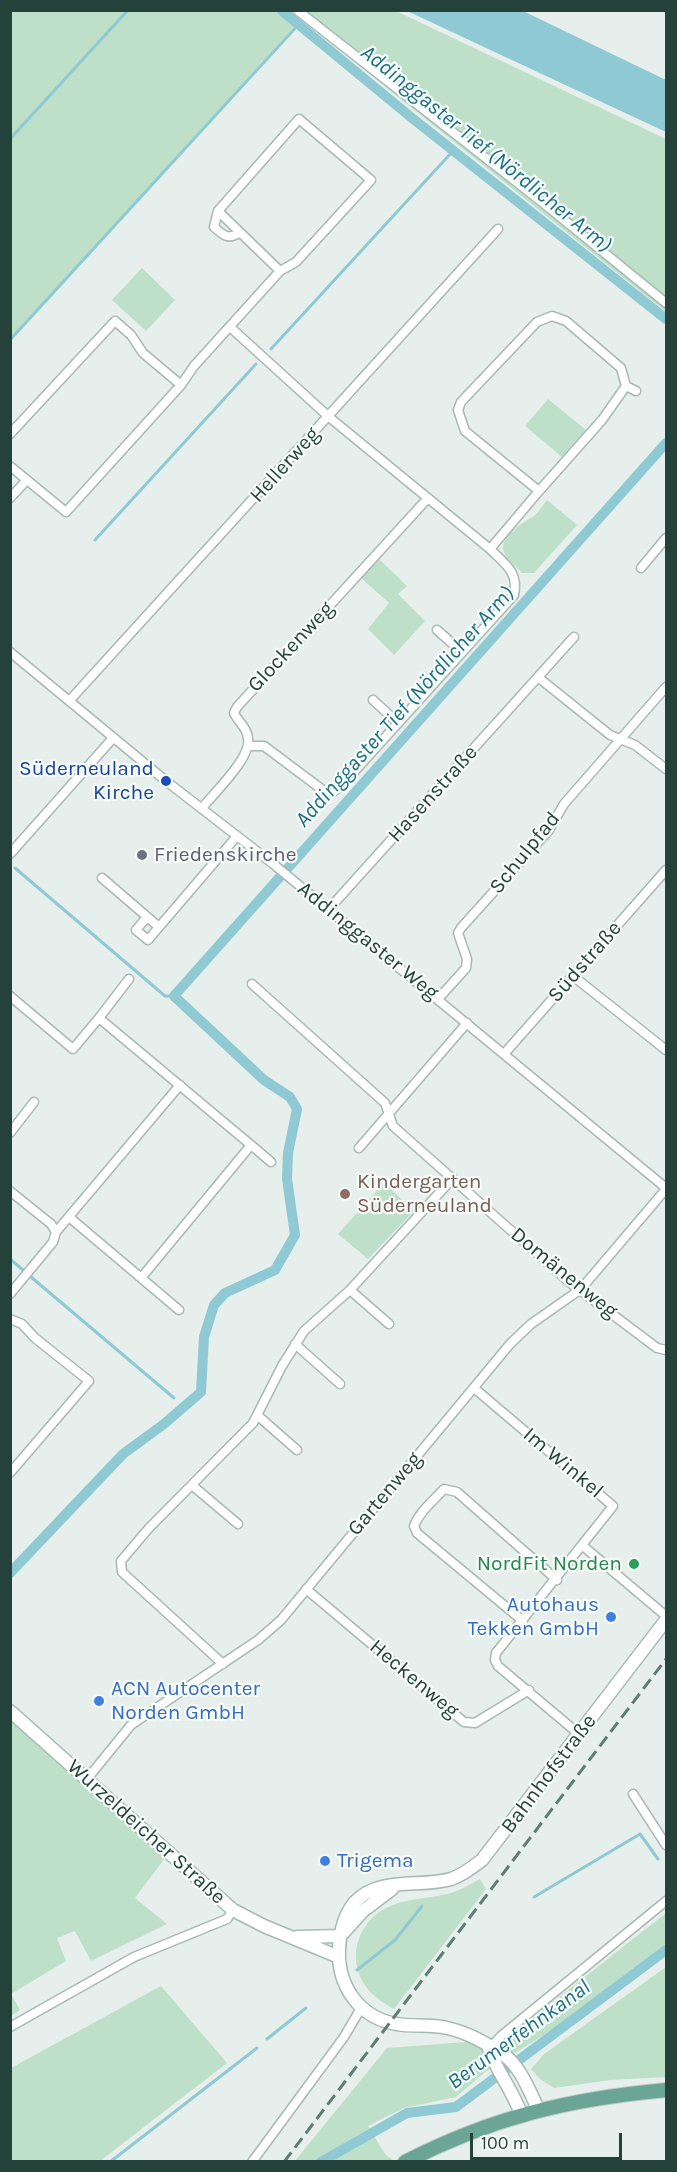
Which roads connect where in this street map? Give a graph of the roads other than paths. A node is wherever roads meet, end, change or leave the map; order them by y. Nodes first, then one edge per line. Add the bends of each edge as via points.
1 (297, 10) edge
2 (218, 211) junction
3 (498, 229) dead end
4 (240, 233) junction
5 (280, 271) junction
6 (666, 303) edge
7 (230, 327) junction
8 (181, 385) junction
9 (626, 386) junction
10 (636, 391) dead end
11 (329, 417) junction
12 (10, 434) edge
13 (10, 466) edge
14 (27, 480) junction
15 (539, 491) junction
16 (10, 498) edge
17 (428, 498) junction
18 (666, 538) edge
19 (490, 549) junction
20 (640, 568) dead end
21 (437, 630) dead end
22 (574, 637) dead end
23 (10, 652) edge
24 (462, 652) junction
25 (539, 678) junction
26 (666, 687) edge
27 (70, 700) junction
28 (373, 700) dead end
29 (398, 723) junction
30 (113, 738) junction
31 (620, 740) junction
32 (249, 746) junction
33 (666, 769) edge
34 (202, 808) junction
35 (237, 836) junction
36 (10, 854) edge
37 (666, 870) edge
38 (102, 878) dead end
39 (328, 910) junction
40 (147, 917) junction
41 (159, 927) junction
42 (573, 976) junction
43 (129, 979) dead end
44 (252, 984) dead end
45 (10, 996) edge
46 (438, 999) junction
47 (99, 1018) junction
48 (467, 1023) junction
49 (666, 1050) edge
50 (504, 1054) junction
51 (180, 1085) junction
52 (34, 1102) dead end
53 (388, 1115) junction
54 (10, 1132) edge
55 (251, 1145) junction
56 (359, 1148) dead end
57 (271, 1162) dead end
58 (453, 1178) junction
59 (666, 1189) edge
60 (10, 1191) edge
61 (69, 1217) junction
62 (56, 1232) junction
63 (141, 1278) junction
64 (581, 1289) junction
65 (350, 1290) junction
66 (10, 1294) edge
67 (179, 1310) dead end
68 (10, 1319) edge
69 (389, 1324) dead end
70 (295, 1344) junction
71 (666, 1350) edge
72 (340, 1384) dead end
73 (474, 1388) junction
74 (257, 1414) junction
75 (297, 1450) dead end
76 (10, 1473) edge
77 (193, 1486) junction
78 (238, 1524) dead end
79 (583, 1546) junction
80 (557, 1580) junction
81 (306, 1589) junction
82 (666, 1618) edge
83 (523, 1621) junction
84 (223, 1664) junction
85 (529, 1690) junction
86 (10, 1711) edge
87 (580, 1735) junction
88 (87, 1779) junction
89 (633, 1794) dead end
90 (666, 1845) edge
91 (666, 1901) edge
92 (233, 1910) junction
93 (340, 1936) junction
94 (292, 1937) junction
95 (339, 1957) junction
96 (361, 2008) junction
97 (10, 2027) edge
98 (489, 2049) junction
99 (666, 2090) edge
100 (538, 2109) junction
101 (521, 2114) junction
102 (252, 2162) edge
103 (405, 2162) edge

1 - 6 street
2 - 4 street
2 - 4 street via 214,227 224,236
2 - 5 street via 300,119 371,180 296,262
3 - 11 street, Hellerweg
4 - 5 street
5 - 7 street
7 - 8 street
7 - 11 street
8 - 12 street via 143,353 115,321
8 - 14 street via 66,512
9 - 10 street
9 - 15 street via 602,420
9 - 15 street via 621,368 566,321 552,316 537,322 461,402 458,410 465,431
11 - 17 street
11 - 27 street, Hellerweg
13 - 14 street
14 - 16 street
15 - 19 street
17 - 19 street
17 - 32 street, Glockenweg via 237,707 234,713 246,729
18 - 20 street
19 - 24 street via 512,570 514,595
21 - 24 street
22 - 25 street, Hasenstraße
23 - 27 street, Addinggaster Weg
24 - 29 street
25 - 31 street
25 - 39 street, Hasenstraße
26 - 31 street, Schulpfad
27 - 30 street, Addinggaster Weg
28 - 29 street
29 - 32 street via 333,792 324,791 264,747
30 - 34 street, Addinggaster Weg
30 - 36 street
31 - 33 street via 634,745
31 - 46 street, Schulpfad via 564,804 549,830 461,928 458,933 466,968
32 - 34 street
34 - 35 street, Addinggaster Weg
35 - 39 street, Addinggaster Weg
35 - 41 street
37 - 42 street, Südstraße
38 - 40 street
39 - 46 street, Addinggaster Weg
40 - 41 street
40 - 41 street via 136,930 148,940
42 - 49 street
42 - 50 street, Südstraße
43 - 47 street
44 - 53 street, Domänenweg via 385,1103
45 - 47 street via 73,1049
46 - 48 street, Addinggaster Weg
47 - 51 street
48 - 50 street, Addinggaster Weg
48 - 53 street
50 - 59 street, Addinggaster Weg
51 - 55 street
51 - 61 street
52 - 54 street
53 - 56 street
53 - 58 street, Domänenweg via 393,1126
55 - 57 street
55 - 63 street
58 - 64 street, Domänenweg
58 - 65 street
59 - 64 street, Gartenweg
60 - 62 street
61 - 62 street
61 - 63 street
62 - 66 street via 53,1242
63 - 67 street
64 - 71 street, Domänenweg via 657,1348
64 - 73 street, Gartenweg via 531,1324
65 - 69 street
65 - 70 street
68 - 76 street via 22,1324 89,1381
70 - 72 street
70 - 74 street
73 - 79 street, Im Winkel via 613,1506
73 - 81 street, Gartenweg
74 - 75 street
74 - 77 street via 234,1445
77 - 78 street
77 - 84 street via 149,1528 120,1566
79 - 80 street
79 - 82 street
80 - 83 street
80 - 83 street via 457,1492 444,1489 416,1520 417,1533
81 - 84 street, Gartenweg via 281,1620
81 - 85 street, Heckenweg via 464,1722 475,1723
82 - 87 main road, Bahnhofstraße
83 - 85 street via 496,1653 495,1660 504,1672
84 - 88 street, Gartenweg via 131,1725
85 - 87 street
86 - 88 main road, Wurzeldeicher Straße
87 - 93 main road, Bahnhofstraße via 482,1860 450,1879 369,1892 355,1902
88 - 92 main road, Wurzeldeicher Straße
89 - 90 street
91 - 98 street
92 - 94 main road, Wurzeldeicher Straße
92 - 97 street via 227,1919 135,1957
93 - 94 main road, Wurzeldeicher Straße
93 - 95 main road, Bahnhofstraße
94 - 95 main road, Wurzeldeicher Straße
95 - 96 main road via 345,1985
96 - 98 main road via 388,2023 454,2030
96 - 102 street
98 - 100 main road via 505,2056
98 - 101 main road
99 - 100 main road
100 - 101 main road
101 - 103 main road

